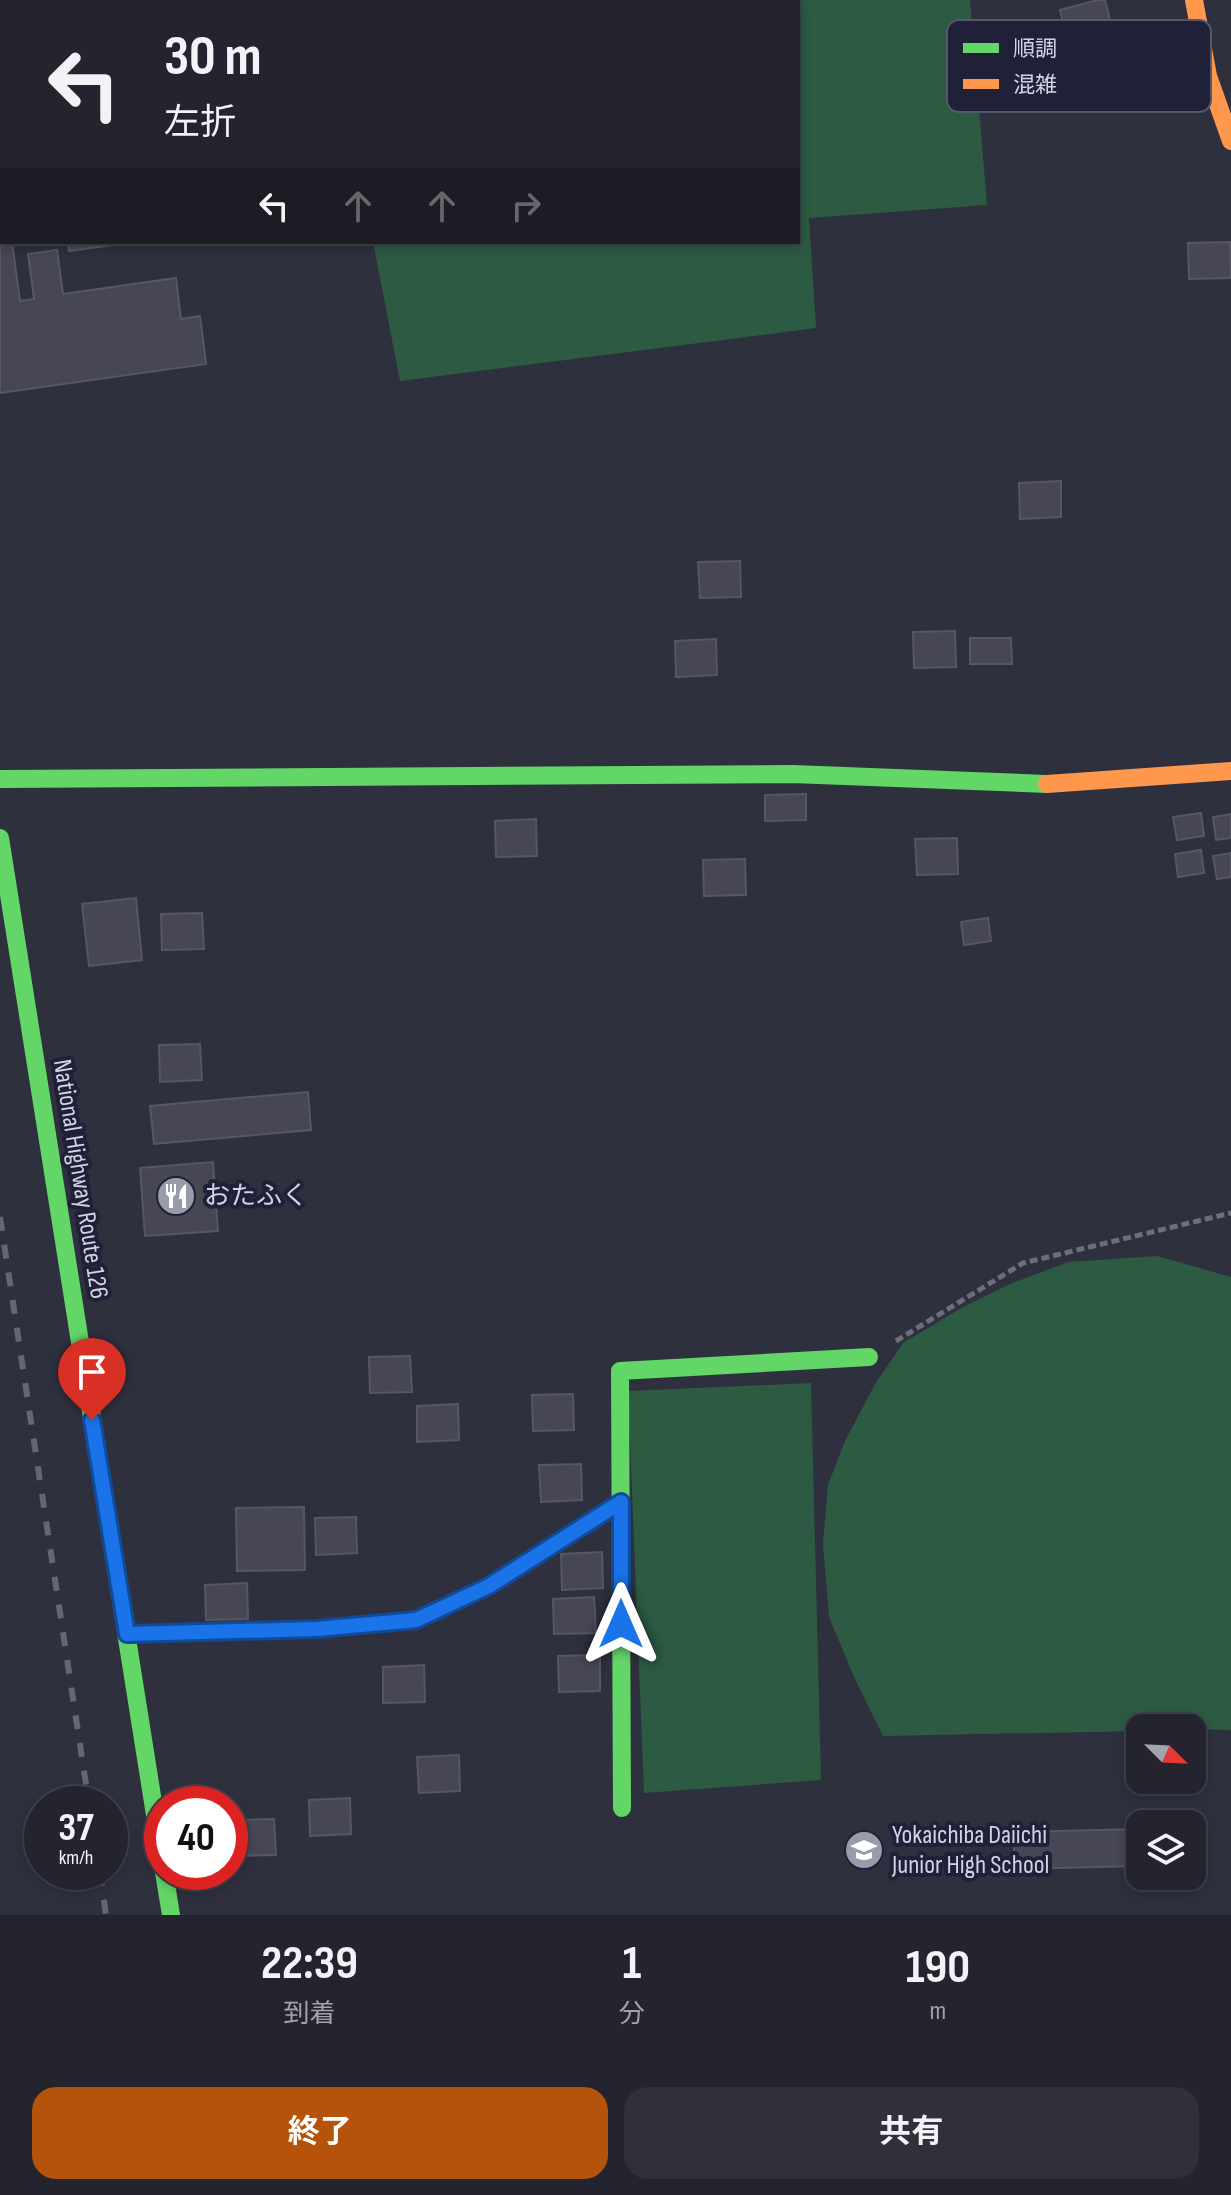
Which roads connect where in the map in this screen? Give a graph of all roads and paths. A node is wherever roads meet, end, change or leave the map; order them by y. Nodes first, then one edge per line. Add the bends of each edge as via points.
1 (1194, 0) edge
2 (1198, 20) edge
3 (1211, 84) edge
4 (1231, 141) edge
5 (1231, 771) edge
6 (0, 779) edge
7 (0, 838) edge
8 (1231, 1213) edge
9 (869, 1357) joint
10 (621, 1502) junction
11 (127, 1634) junction
12 (151, 1786) edge
13 (622, 1808) dead end
14 (167, 1890) edge
15 (171, 1915) edge

1 - 2 main road
3 - 4 main road
5 - 6 main road via 1041,784 793,774
7 - 11 main road, National Highway Route 126
8 - 9 path via 1023,1263
9 - 10 main road via 620,1371
10 - 11 lane via 489,1586 416,1620 317,1629
10 - 13 main road
11 - 12 main road, National Highway Route 126
14 - 15 main road

